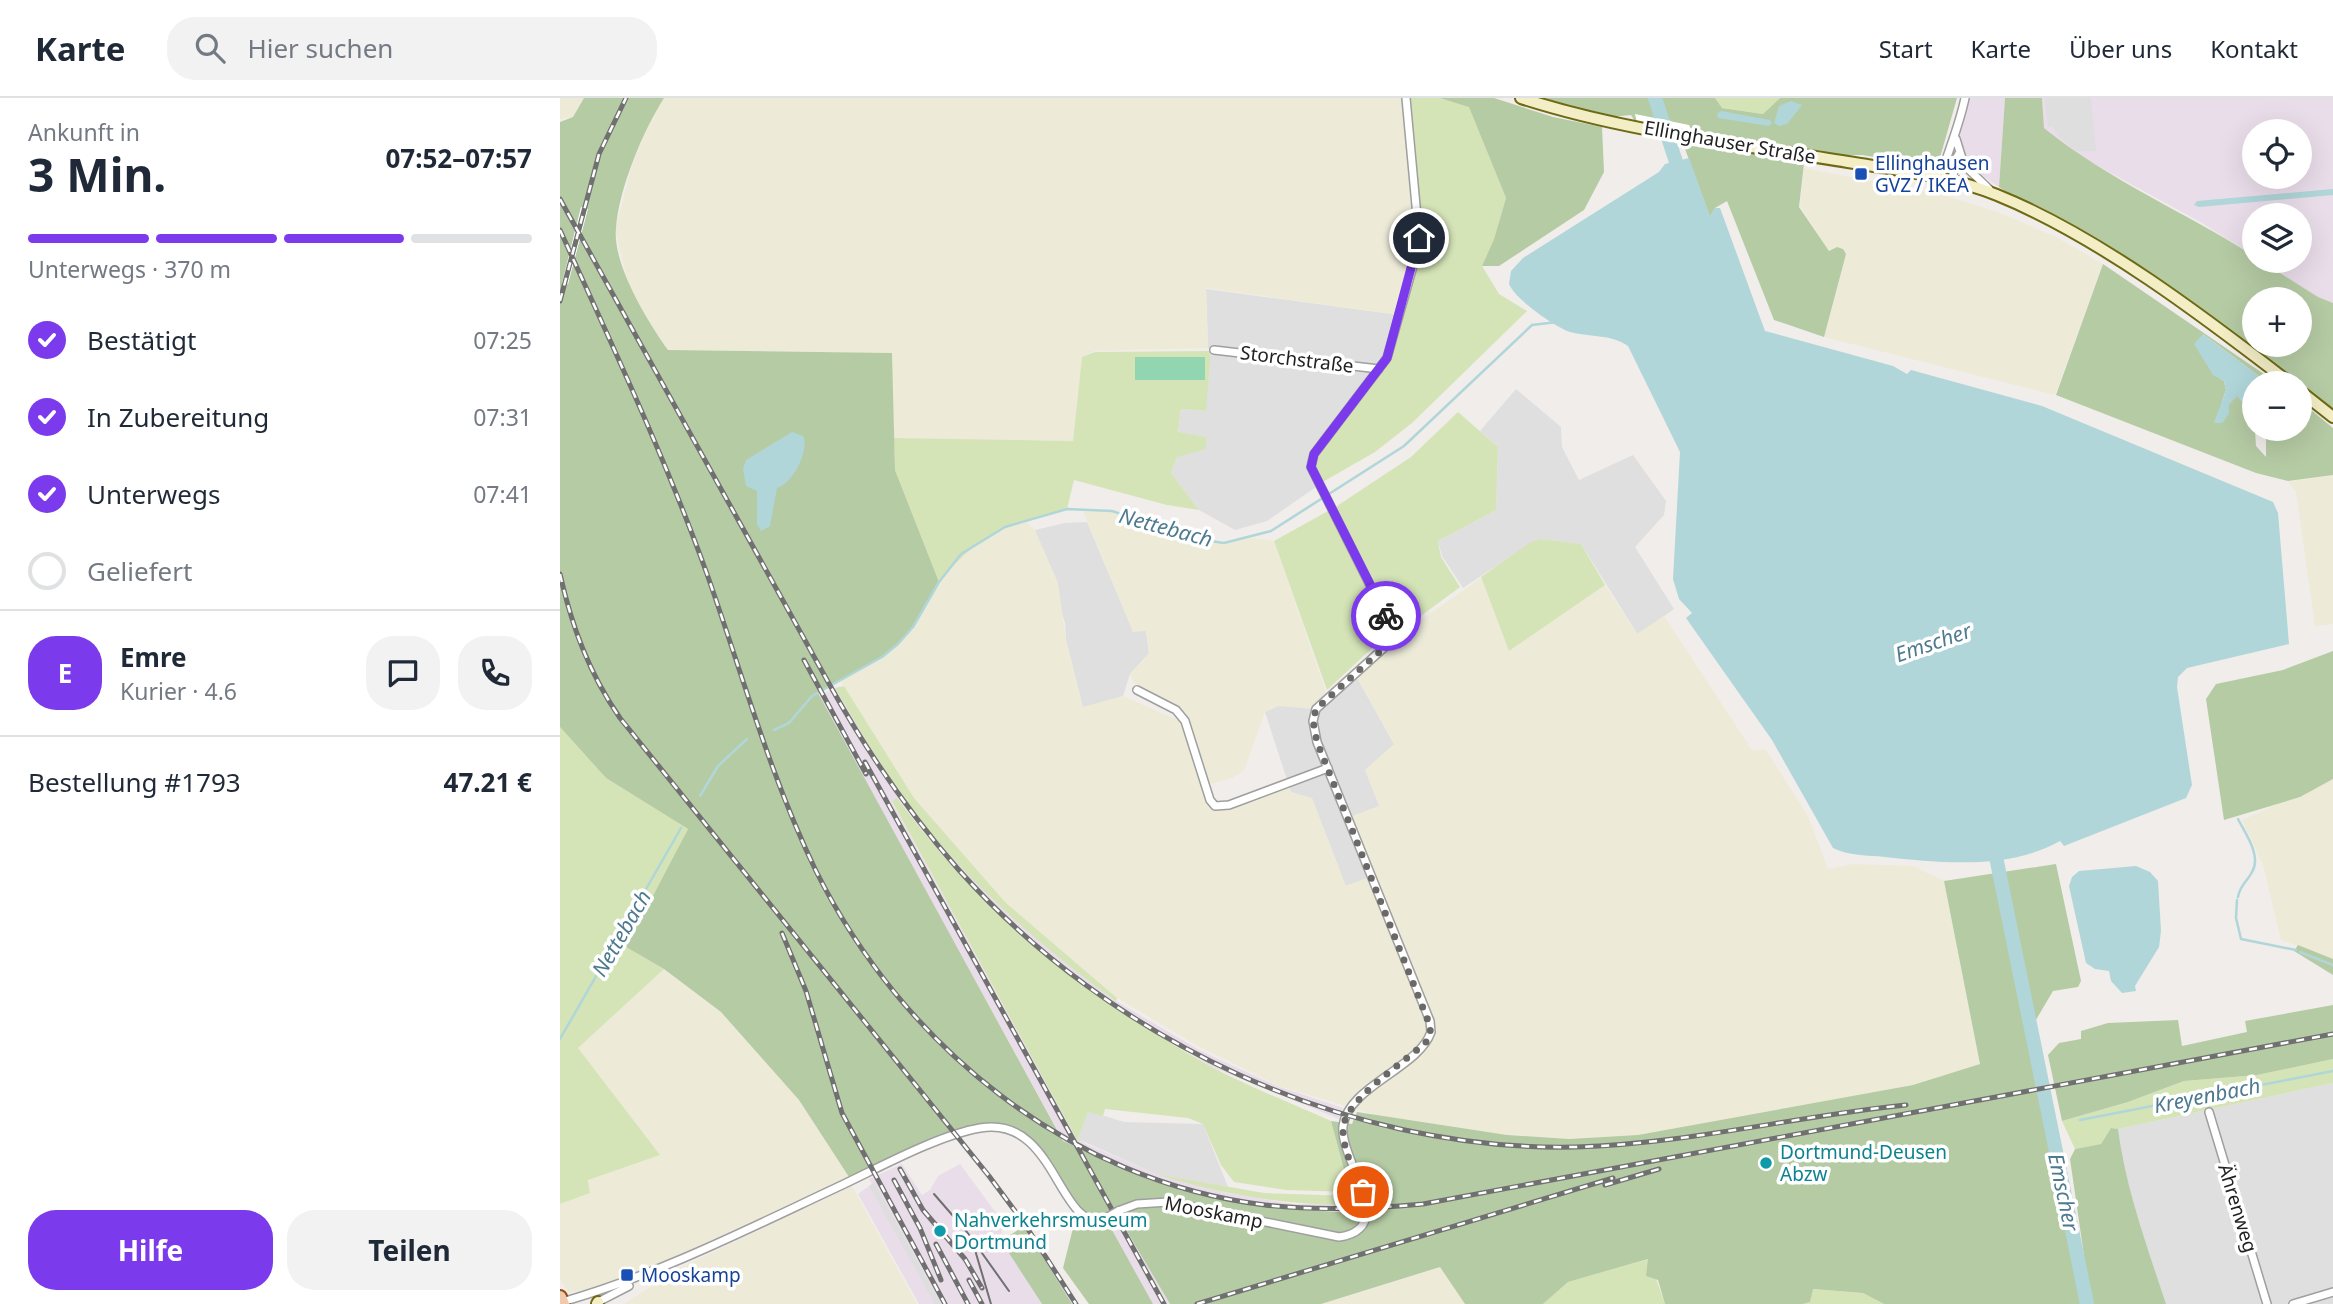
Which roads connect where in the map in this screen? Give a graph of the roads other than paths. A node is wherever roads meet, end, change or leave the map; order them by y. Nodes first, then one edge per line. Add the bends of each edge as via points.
1 (1405, 98) edge
2 (1521, 98) edge
3 (1965, 98) edge
4 (1956, 139) junction
5 (1959, 151) junction
6 (1945, 181) junction
7 (1995, 194) junction
8 (1214, 350) dead end
9 (1379, 369) junction
10 (2273, 371) edge
11 (2312, 400) edge
12 (2333, 416) edge
13 (1137, 690) dead end
14 (1328, 768) junction
15 (2209, 1112) dead end
16 (638, 1279) junction
17 (2333, 1292) edge
18 (561, 1302) edge
19 (596, 1303) edge
20 (2267, 1304) edge
21 (2293, 1304) edge

1 - 9 street via 1419,238 1390,349
2 - 6 main road, Ellinghauser Straße via 1637,125
3 - 4 street, Ellinghauser Straße
4 - 5 street, Ellinghauser Straße
4 - 6 street, Ellinghauser Straße via 1949,147
5 - 6 street, Ellinghauser Straße
5 - 7 street, Ellinghauser Straße via 1969,173
6 - 7 main road, Ellinghauser Straße
7 - 10 main road, Ellinghauser Straße via 2116,259
8 - 9 street, Storchstraße
9 - 14 street via 1314,454 1311,467 1396,637 1316,709 1314,732
11 - 12 main road
13 - 14 street via 1176,710 1185,721 1215,806 1229,805
14 - 16 street, Mooskamp, bridge via 1431,1032 1345,1119 1345,1145 1367,1211 1363,1226 1355,1233 1339,1237 1168,1202 1137,1204 1093,1221 1077,1212 1042,1155 1022,1135 1002,1127 983,1127 868,1173
15 - 20 street, Ährenweg
16 - 18 street, Mooskamp
16 - 19 street, Mooskamp
17 - 21 street

